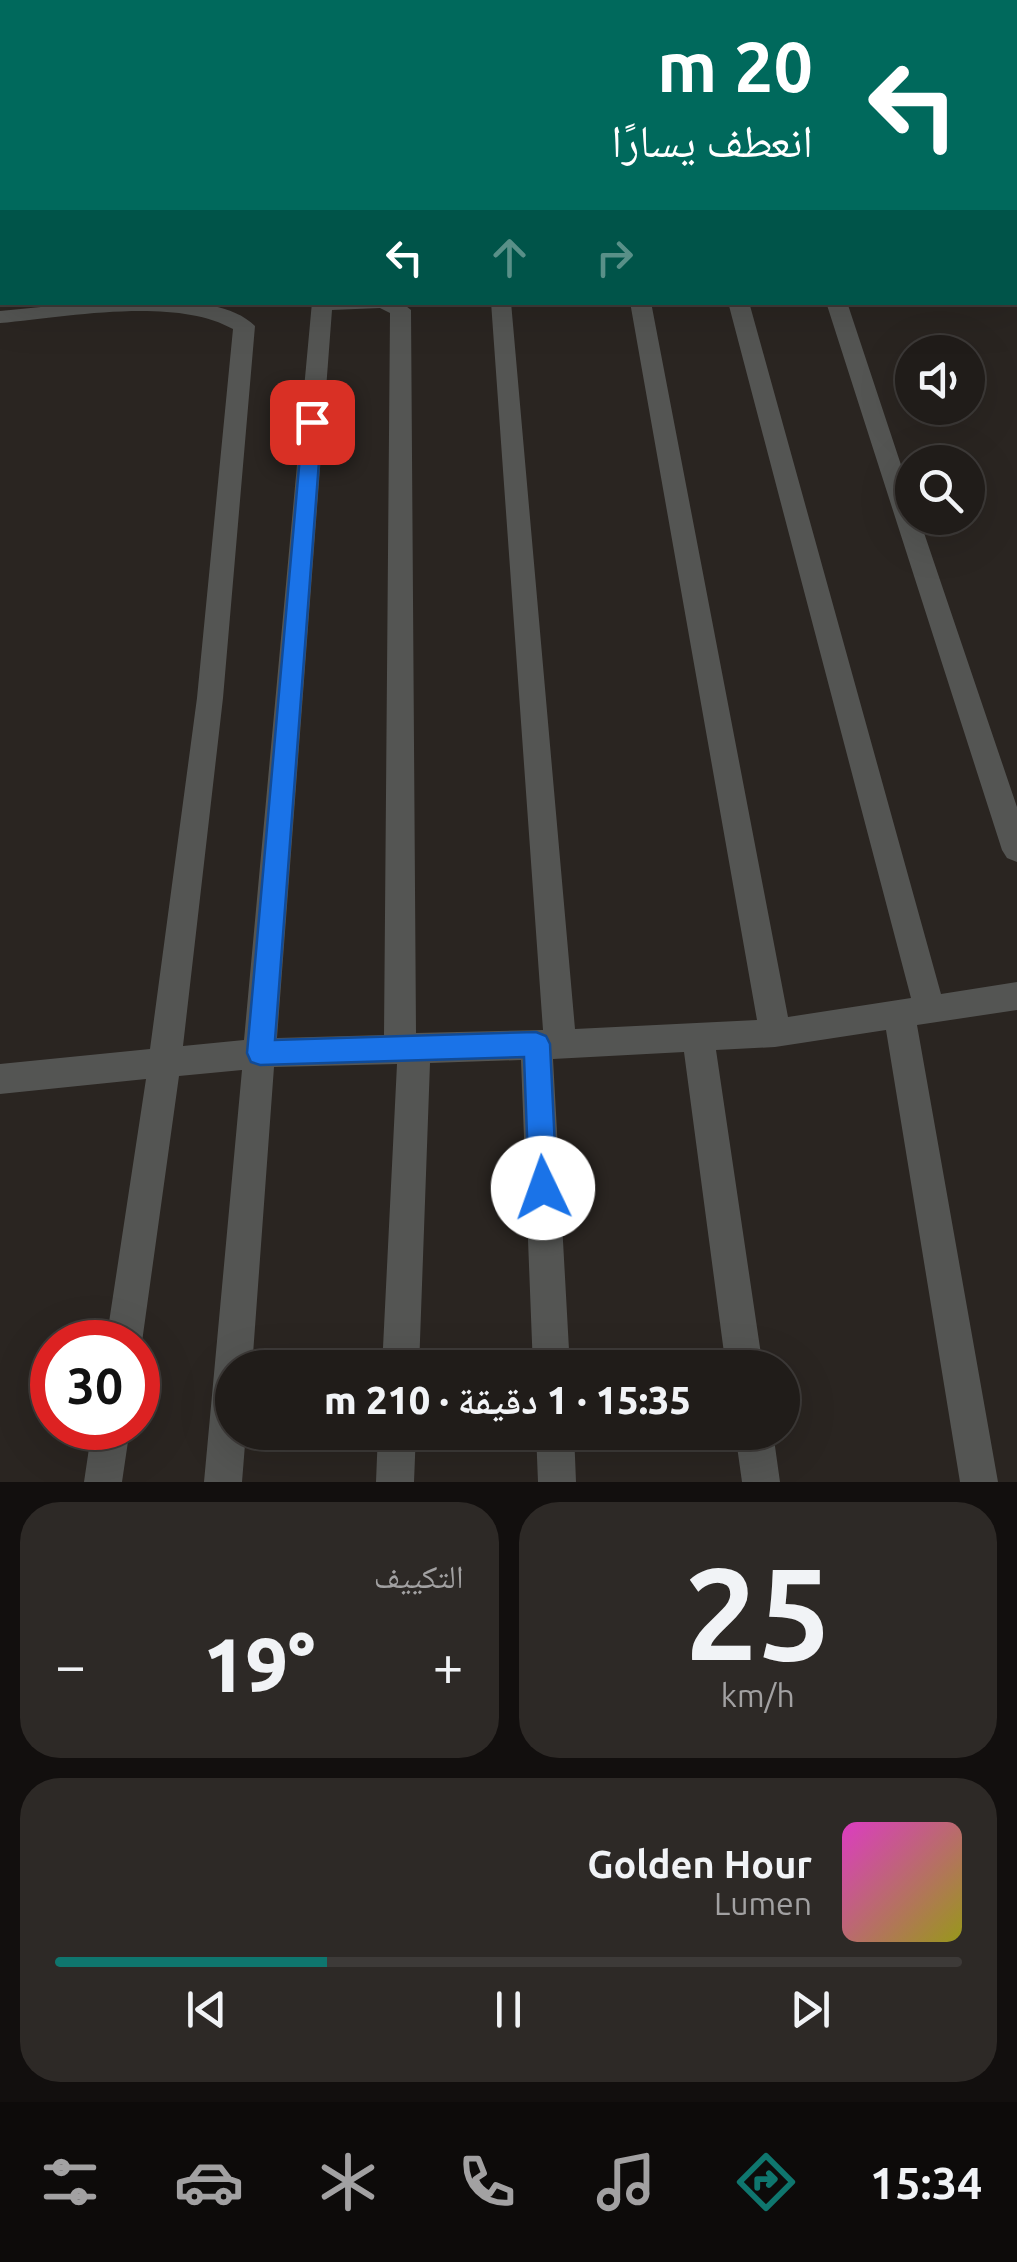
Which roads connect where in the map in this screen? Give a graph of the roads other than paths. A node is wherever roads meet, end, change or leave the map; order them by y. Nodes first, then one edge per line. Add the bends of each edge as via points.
1 (322, 305) edge
2 (390, 305) edge
3 (500, 305) edge
4 (641, 305) edge
5 (739, 305) edge
6 (837, 305) edge
7 (0, 317) edge
8 (1017, 850) edge
9 (1017, 996) edge
10 (915, 1012) junction
11 (775, 1033) junction
12 (698, 1036) junction
13 (548, 1044) junction
14 (407, 1048) junction
15 (260, 1053) junction
16 (164, 1061) junction
17 (0, 1079) edge
18 (127, 1320) edge
19 (235, 1350) edge
20 (400, 1350) edge
21 (552, 1350) edge
22 (742, 1350) edge
23 (108, 1450) edge
24 (226, 1450) edge
25 (396, 1450) edge
26 (556, 1450) edge
27 (757, 1450) edge
28 (104, 1482) edge
29 (223, 1482) edge
30 (394, 1482) edge
31 (557, 1482) edge
32 (762, 1482) edge
33 (978, 1482) edge

1 - 15 street
2 - 14 street via 402,310
3 - 13 street
4 - 11 street
5 - 10 street
6 - 8 street
7 - 16 street via 177,308 216,313 244,326 210,698
9 - 10 street
10 - 11 street
10 - 33 street
11 - 12 street
12 - 13 street
12 - 22 street
13 - 14 street
13 - 21 street
14 - 15 street
14 - 20 street
15 - 16 street
15 - 19 street
16 - 17 street
16 - 18 street
23 - 28 street
24 - 29 street
25 - 30 street
26 - 31 street
27 - 32 street

